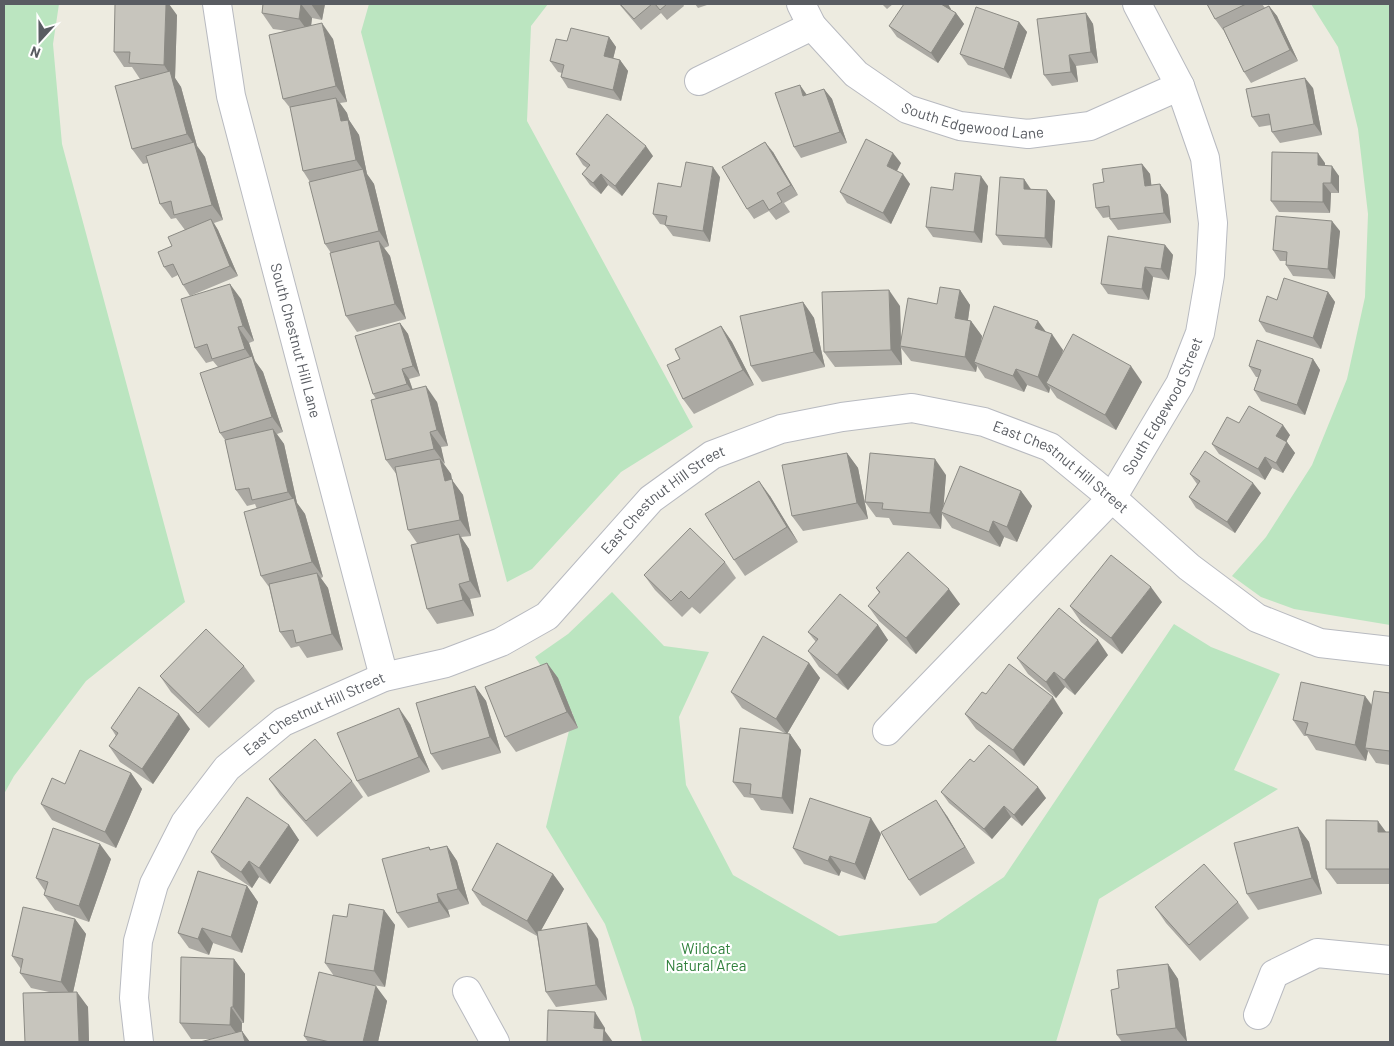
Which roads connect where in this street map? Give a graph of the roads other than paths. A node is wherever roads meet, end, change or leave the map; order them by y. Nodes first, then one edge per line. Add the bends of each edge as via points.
1 (217, 4) edge
2 (1137, 4) edge
3 (807, 15) edge
4 (699, 81) dead end
5 (1180, 86) junction
6 (1112, 498) junction
7 (1390, 652) edge
8 (384, 677) junction
9 (887, 730) dead end
10 (1390, 960) edge
11 (467, 991) dead end
12 (1258, 1015) dead end
13 (139, 1042) edge
14 (494, 1042) edge

1 - 8 street, South Chestnut Hill Lane via 231,96
2 - 5 street, South Edgewood Street
3 - 4 street
3 - 5 street, South Edgewood Lane via 856,74 907,109 960,126 1028,134 1090,126
5 - 6 street, South Edgewood Street via 1205,158 1212,223 1210,275 1200,333 1180,384
6 - 7 street, East Chestnut Hill Street via 1189,567 1257,618 1320,643
6 - 8 street, East Chestnut Hill Street via 1050,447 984,422 912,408 781,429 712,455 651,500 547,616 501,642 446,663
6 - 9 street, South Edgewood Street
8 - 13 street, East Chestnut Hill Street via 283,722 227,768 185,823 154,884 138,941 134,998
10 - 12 street via 1317,953 1274,974
11 - 14 street

